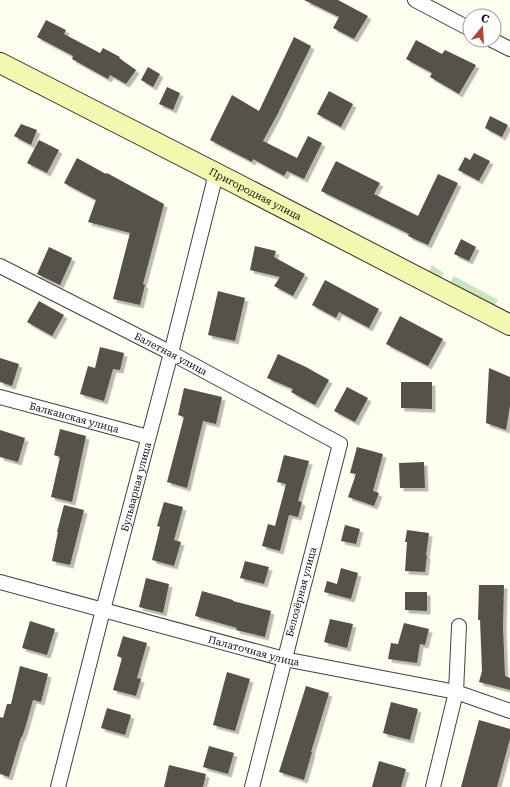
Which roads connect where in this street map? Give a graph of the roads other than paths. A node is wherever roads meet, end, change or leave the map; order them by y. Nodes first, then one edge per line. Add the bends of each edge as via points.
1 (415, 0) edge
2 (462, 25) edge
3 (0, 63) edge
4 (0, 78) edge
5 (214, 180) junction
6 (0, 266) edge
7 (510, 325) edge
8 (510, 340) edge
9 (171, 353) junction
10 (0, 396) edge
11 (148, 437) junction
12 (340, 444) joint
13 (0, 582) edge
14 (103, 610) junction
15 (459, 626) dead end
16 (284, 659) junction
17 (456, 692) junction
18 (510, 711) edge
19 (58, 787) edge
20 (252, 787) edge
21 (433, 787) edge

1 - 2 street
3 - 5 street, Пригородная улица
4 - 5 street, Пригородная улица
5 - 7 street, Пригородная улица
5 - 8 street, Пригородная улица
5 - 9 street, Бульварная улица
6 - 9 street, Балетная улица
9 - 11 street, Бульварная улица
9 - 12 street, Балетная улица
10 - 11 street, Балканская улица
11 - 14 street, Бульварная улица
12 - 16 street, Белозёрная улица
13 - 14 street, Палаточная улица
14 - 16 street, Палаточная улица
14 - 19 street, Бульварная улица
15 - 17 street
16 - 17 street, Палаточная улица
16 - 20 street, Белозёрная улица
17 - 18 street, Палаточная улица
17 - 21 street

